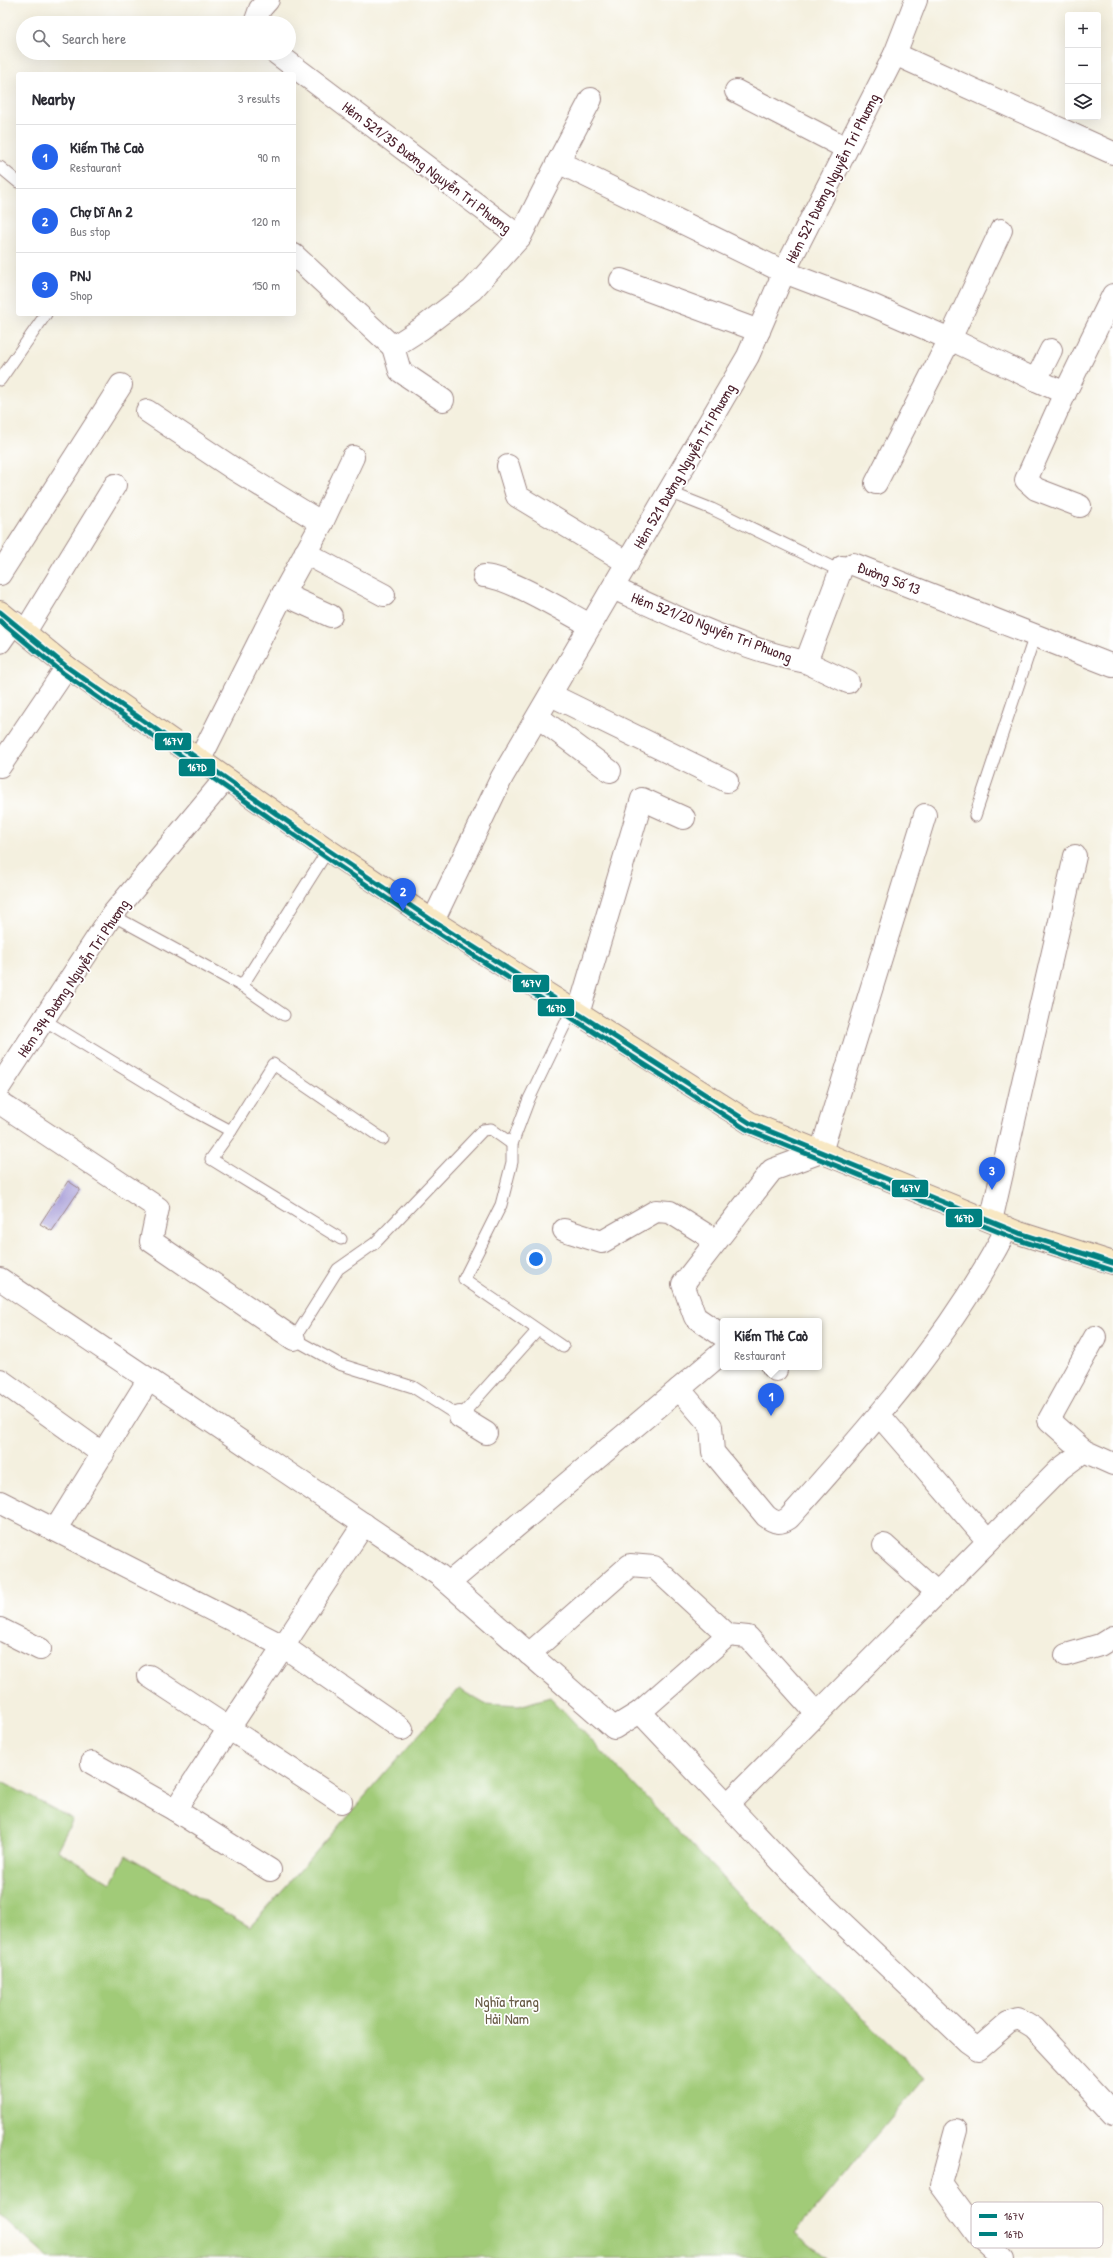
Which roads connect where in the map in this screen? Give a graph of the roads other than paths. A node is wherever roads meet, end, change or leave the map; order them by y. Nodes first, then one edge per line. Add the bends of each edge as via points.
1 (268, 0) edge
2 (916, 0) edge
3 (258, 16) edge
4 (895, 54) junction
5 (285, 60) edge
6 (736, 91) dead end
7 (591, 99) dead end
8 (846, 148) junction
9 (1113, 153) edge
10 (558, 162) junction
11 (0, 167) edge
12 (16, 180) edge
13 (1001, 230) dead end
14 (520, 237) junction
15 (296, 257) edge
16 (784, 272) junction
17 (621, 280) dead end
18 (1113, 295) edge
19 (45, 316) edge
20 (759, 331) junction
21 (950, 339) junction
22 (393, 347) junction
23 (1051, 350) dead end
24 (0, 380) edge
25 (1036, 380) junction
26 (121, 385) dead end
27 (1065, 393) junction
28 (443, 400) dead end
29 (147, 411) dead end
30 (353, 457) dead end
31 (508, 466) dead end
32 (876, 483) dead end
33 (115, 485) dead end
34 (669, 492) junction
35 (1080, 506) dead end
36 (322, 523) junction
37 (305, 553) junction
38 (628, 563) junction
39 (847, 565) junction
40 (0, 574) edge
41 (484, 576) dead end
42 (613, 588) junction
43 (283, 594) junction
44 (384, 595) dead end
45 (331, 616) dead end
46 (13, 622) edge
47 (590, 625) junction
48 (1035, 635) junction
49 (0, 642) edge
50 (806, 662) junction
51 (1113, 666) edge
52 (67, 667) junction
53 (848, 682) dead end
54 (551, 695) junction
55 (538, 717) junction
56 (200, 759) junction
57 (0, 766) edge
58 (610, 771) dead end
59 (225, 779) junction
60 (727, 780) dead end
61 (925, 815) dead end
62 (975, 816) dead end
63 (684, 818) dead end
64 (328, 850) junction
65 (1075, 856) dead end
66 (112, 915) junction
67 (433, 921) junction
68 (242, 986) junction
69 (575, 1012) junction
70 (284, 1015) dead end
71 (44, 1020) junction
72 (0, 1086) edge
73 (0, 1103) edge
74 (231, 1131) junction
75 (383, 1139) dead end
76 (512, 1144) junction
77 (821, 1152) junction
78 (999, 1224) junction
79 (564, 1230) dead end
80 (341, 1239) dead end
81 (716, 1241) junction
82 (1113, 1263) edge
83 (0, 1279) edge
84 (537, 1331) junction
85 (720, 1334) edge
86 (1095, 1337) dead end
87 (294, 1338) junction
88 (563, 1347) dead end
89 (720, 1355) edge
90 (149, 1379) junction
91 (0, 1380) edge
92 (679, 1389) junction
93 (880, 1416) junction
94 (460, 1417) junction
95 (486, 1433) dead end
96 (1084, 1451) junction
97 (103, 1454) junction
98 (1113, 1464) edge
99 (0, 1502) edge
100 (364, 1524) junction
101 (56, 1530) junction
102 (988, 1541) junction
103 (884, 1545) dead end
104 (449, 1584) junction
105 (937, 1593) junction
106 (0, 1629) edge
107 (728, 1635) junction
108 (1113, 1637) edge
109 (283, 1646) junction
110 (40, 1649) dead end
111 (529, 1654) junction
112 (1066, 1655) dead end
113 (149, 1676) dead end
114 (640, 1712) junction
115 (817, 1714) junction
116 (229, 1728) junction
117 (402, 1729) dead end
118 (92, 1763) dead end
119 (342, 1802) dead end
120 (728, 1804) junction
121 (175, 1810) junction
122 (270, 1870) dead end
123 (1113, 2113) edge
124 (956, 2130) dead end
125 (971, 2226) edge
126 (992, 2248) edge
127 (1003, 2258) edge

1 - 3 street
2 - 4 street, Hẻm 521 Đường Nguyễn Tri Phương
4 - 8 street, Hẻm 521 Đường Nguyễn Tri Phương
4 - 9 street
5 - 14 street, Hẻm 521/35 Đường Nguyễn Tri Phương
6 - 8 street
7 - 10 street, Hẻm 521/35 Đường Nguyễn Tri Phương
8 - 16 street, Hẻm 521 Đường Nguyễn Tri Phương
10 - 14 street, Hẻm 521/35 Đường Nguyễn Tri Phương
10 - 16 street
11 - 12 lane
13 - 21 street
14 - 22 street via 472,290
15 - 22 street
16 - 20 street, Hẻm 521 Đường Nguyễn Tri Phương
16 - 21 street via 874,306
17 - 20 street
18 - 27 street
19 - 24 lane
20 - 34 street, Hẻm 521 Đường Nguyễn Tri Phương via 748,356
21 - 25 street
21 - 32 street
22 - 28 street via 400,371
23 - 25 street
25 - 27 street
26 - 40 street
27 - 35 street via 1026,480 1036,489
29 - 36 street
30 - 36 street
31 - 38 street via 517,496
33 - 46 street
34 - 38 street, Hẻm 521 Đường Nguyễn Tri Phương
34 - 39 lane, Đường Số 13 via 712,509 836,569
36 - 37 street
37 - 43 street
37 - 44 street
38 - 42 street, Hẻm 521 Đường Nguyễn Tri Phương
39 - 48 street, Đường Số 13
39 - 50 street, Hẻm 521/20 Nguyễn Tri Phuong
41 - 47 street via 493,576 509,583
42 - 47 street, Hẻm 521 Đường Nguyễn Tri Phương
42 - 50 street, Hẻm 521/20 Nguyễn Tri Phuong via 762,650
43 - 45 street
43 - 56 street
46 - 49 street
46 - 52 main road
47 - 54 street, Hẻm 521 Đường Nguyễn Tri Phương
48 - 51 street, Đường Số 13
48 - 62 lane
50 - 53 street
52 - 56 main road
52 - 57 street
54 - 55 street, Hẻm 521 Đường Nguyễn Tri Phương
54 - 60 street
55 - 58 street
55 - 67 street, Hẻm 521 Đường Nguyễn Tri Phương via 502,777
56 - 59 main road
59 - 64 main road
59 - 66 street, Hẻm 394 Đường Nguyễn Tri Phương
61 - 77 street
63 - 69 street via 642,799
64 - 67 main road
64 - 68 lane
65 - 78 street
66 - 68 lane
66 - 71 street, Hẻm 394 Đường Nguyễn Tri Phương
67 - 69 main road
68 - 70 lane
69 - 76 lane via 529,1099
69 - 77 main road via 750,1123
71 - 72 street, Hẻm 394 Đường Nguyễn Tri Phương
71 - 74 lane via 190,1109
73 - 87 street via 158,1208 151,1241
74 - 75 lane via 273,1064
74 - 80 lane via 211,1159
76 - 84 lane via 512,1162 501,1205 464,1279
76 - 87 lane via 491,1129 483,1130 375,1243 338,1269
77 - 78 main road
77 - 81 street via 772,1170
78 - 82 main road
78 - 93 street via 985,1271 957,1314
79 - 81 street via 602,1242 656,1211 670,1212
81 - 85 street via 683,1284 695,1317
83 - 90 street
84 - 88 lane
84 - 94 lane
86 - 96 street via 1049,1420
87 - 94 lane via 339,1364 413,1387
89 - 92 street
90 - 97 street
90 - 100 street
91 - 97 street
92 - 93 street via 711,1426 713,1452 766,1516 774,1522 782,1523 789,1518
92 - 104 street
93 - 102 street
94 - 95 street
96 - 98 street
96 - 102 street via 1060,1469
97 - 101 street
99 - 101 street
100 - 104 street
100 - 109 street
101 - 109 street
102 - 105 street
103 - 105 street
104 - 111 street
105 - 115 street
106 - 110 street
107 - 111 street via 654,1567 630,1565
107 - 114 street
107 - 115 street via 748,1637
108 - 112 street via 1100,1645
109 - 116 street
109 - 117 street
111 - 114 street via 614,1728
113 - 116 street
114 - 120 street
115 - 120 street
116 - 119 street
116 - 121 street
118 - 121 street
120 - 123 street via 815,1897 968,2042 978,2049 1009,2022 1019,2019 1034,2028
121 - 122 street
124 - 125 street via 941,2185
126 - 127 street

